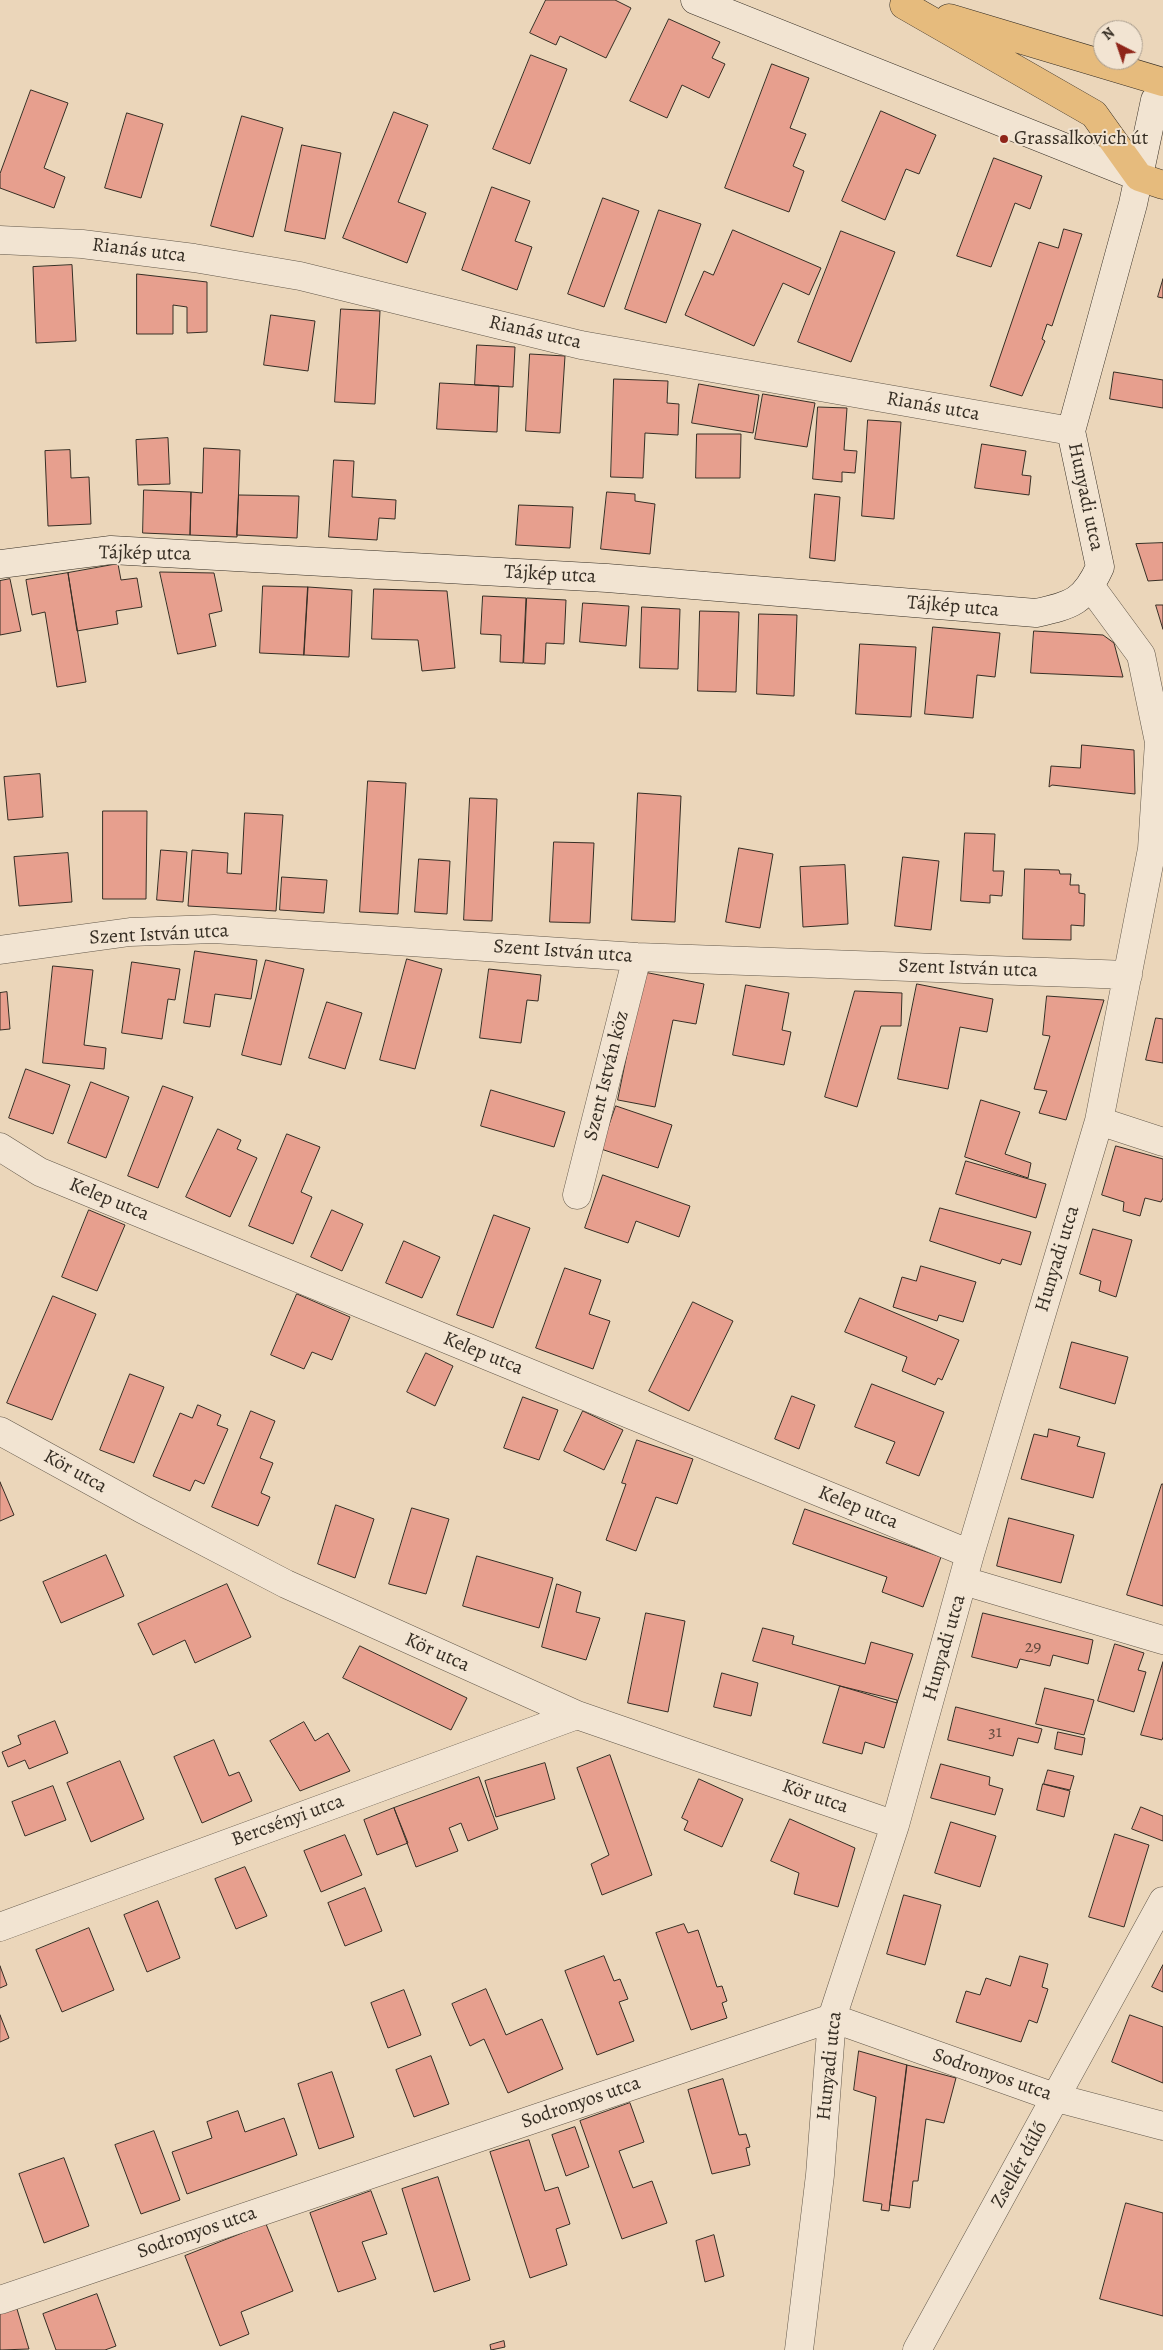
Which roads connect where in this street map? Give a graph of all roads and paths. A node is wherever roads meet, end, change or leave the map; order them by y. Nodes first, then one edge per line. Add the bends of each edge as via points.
1 (696, 0) edge
2 (897, 2) edge
3 (1163, 82) edge
4 (1163, 93) edge
5 (1163, 145) edge
6 (1151, 181) edge
7 (0, 240) edge
8 (1071, 431) junction
9 (0, 564) edge
10 (1091, 587) junction
11 (0, 950) edge
12 (636, 957) junction
13 (1128, 974) junction
14 (1099, 1121) junction
15 (1163, 1142) edge
16 (0, 1147) edge
17 (578, 1195) dead end
18 (0, 1431) edge
19 (970, 1554) junction
20 (964, 1581) junction
21 (1163, 1640) edge
22 (577, 1715) junction
23 (895, 1825) junction
24 (1163, 1901) edge
25 (0, 1927) edge
26 (832, 2018) junction
27 (1057, 2098) junction
28 (1163, 2126) edge
29 (0, 2300) edge
30 (799, 2350) edge
31 (917, 2350) edge

1 - 6 street
2 - 3 main road
2 - 6 main road via 1094,114
4 - 6 street via 1155,100
5 - 6 street
6 - 8 street, Hunyadi utca
7 - 8 street, Rianás utca via 82,244 300,276 581,345
8 - 10 street, Hunyadi utca via 1100,567
9 - 10 street, Tájkép utca via 111,550 607,578 1036,613 1070,606
10 - 13 street, Hunyadi utca via 1141,655 1159,742 1152,849
11 - 12 street, Szent István utca via 130,932 214,929
12 - 13 street, Szent István utca
12 - 17 street, Szent István köz
13 - 14 street, Hunyadi utca
14 - 15 street
14 - 19 street, Hunyadi utca
16 - 19 street, Kelep utca via 40,1172
18 - 22 street, Kör utca via 286,1584
19 - 20 street, Hunyadi utca
20 - 21 street
20 - 23 street, Hunyadi utca
22 - 23 street, Kör utca
22 - 25 street, Bercsényi utca
23 - 26 street, Hunyadi utca
24 - 27 street, Zsellér dűlő
26 - 27 street, Sodronyos utca
26 - 29 street, Sodronyos utca
26 - 30 street, Hunyadi utca via 820,2175
27 - 28 street, Sodronyos utca
27 - 31 street, Zsellér dűlő

